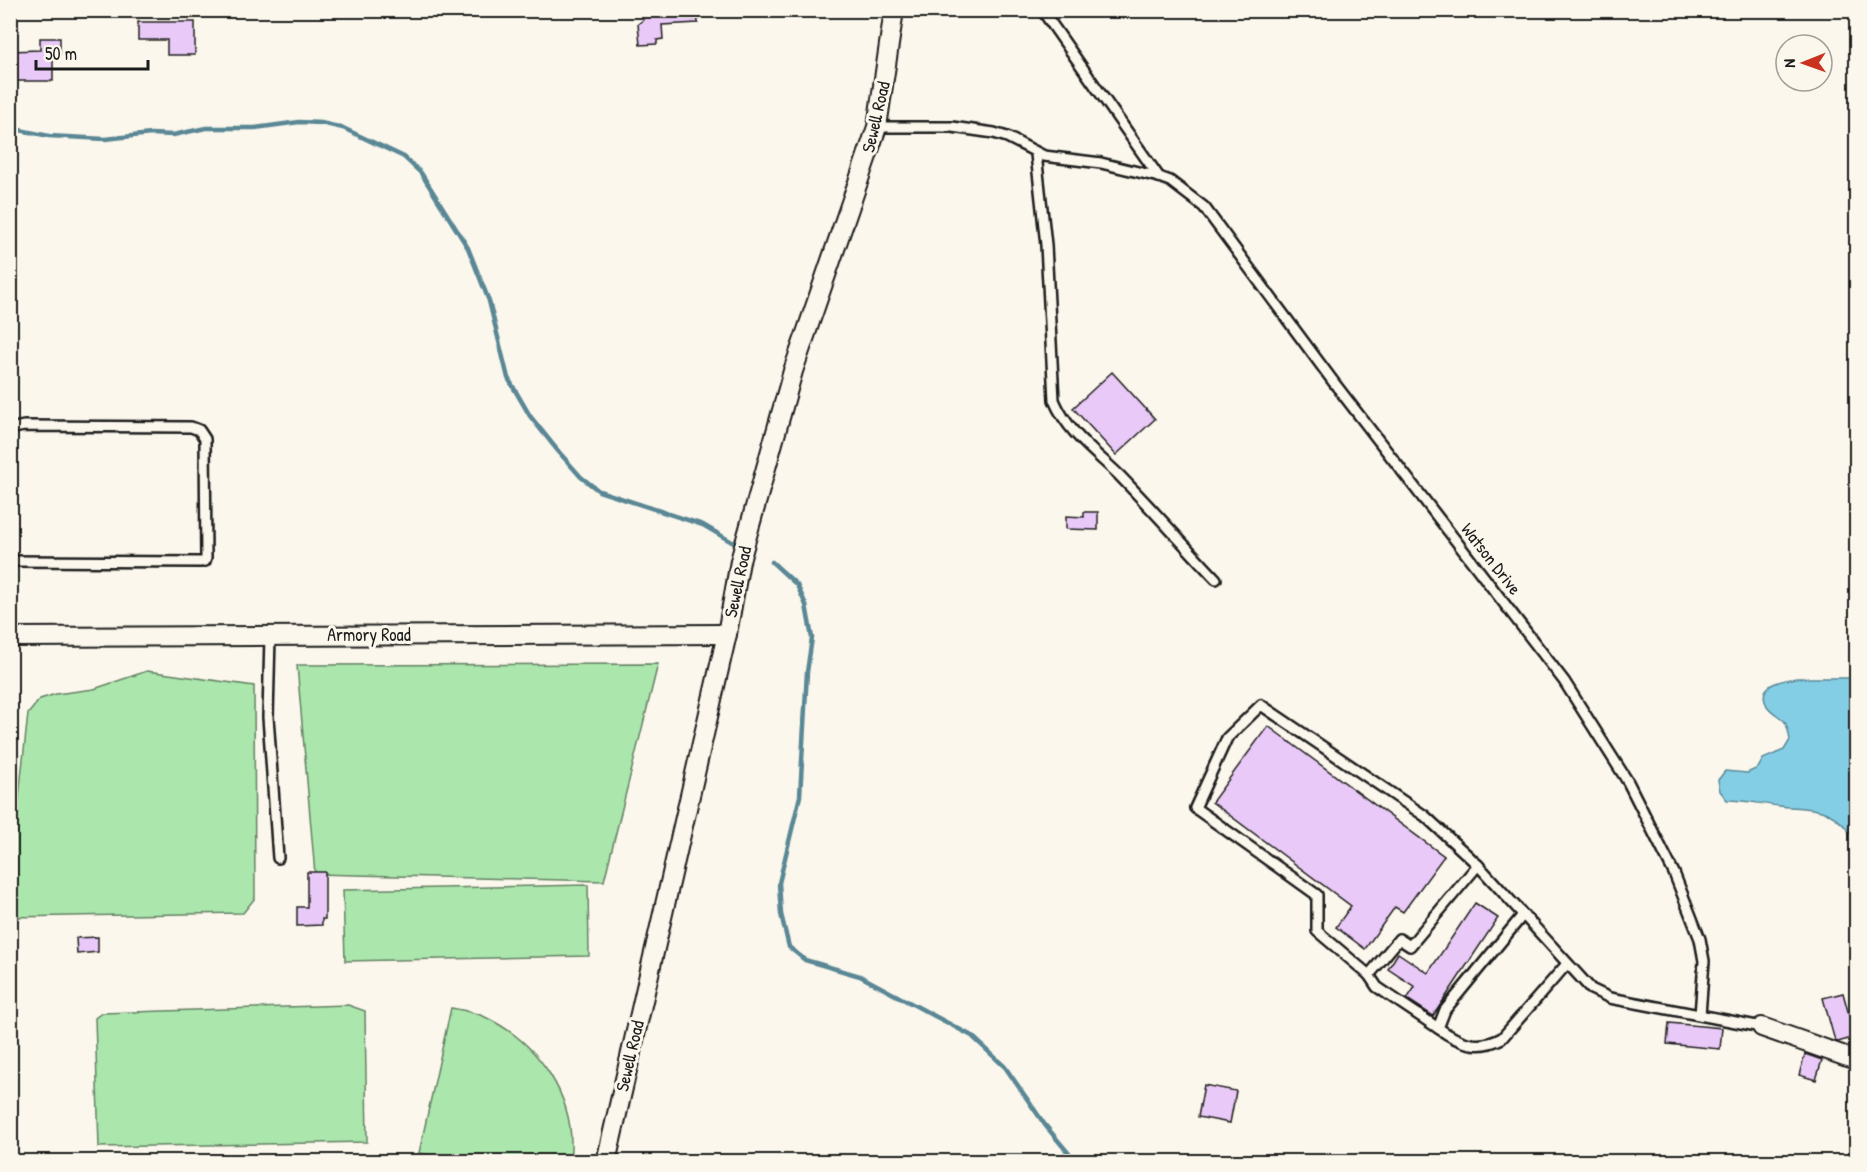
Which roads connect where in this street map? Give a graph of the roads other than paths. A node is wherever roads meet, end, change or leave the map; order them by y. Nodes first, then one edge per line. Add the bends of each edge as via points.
1 (894, 10) edge
2 (1042, 10) edge
3 (877, 127) junction
4 (1036, 154) junction
5 (1159, 177) junction
6 (10, 431) edge
7 (10, 561) edge
8 (1216, 579) dead end
9 (727, 633) junction
10 (270, 636) junction
11 (10, 637) edge
12 (278, 858) dead end
13 (1478, 865) junction
14 (1522, 915) junction
15 (1566, 965) junction
16 (1369, 975) junction
17 (1700, 1015) junction
18 (1762, 1027) joint
19 (1438, 1028) junction
20 (1857, 1060) edge
21 (606, 1161) edge

1 - 3 street, Sewell Road
2 - 5 lane
3 - 4 lane via 969,128 1007,137
3 - 9 street, Sewell Road via 793,371 740,561
4 - 5 lane via 1101,163
4 - 8 lane via 1046,245 1054,400 1075,436 1119,475
5 - 17 lane, Watson Drive via 1204,207 1564,681 1628,782 1692,916 1704,961
6 - 7 lane via 24,426 199,430 205,439 206,537 205,561 201,562
9 - 10 street, Armory Road
9 - 21 street, Sewell Road
10 - 11 street, Armory Road
10 - 12 lane via 268,717
13 - 14 lane
13 - 16 lane via 1410,946 1399,939
13 - 16 lane via 1425,816 1261,705 1227,738 1195,808 1317,895 1317,931
14 - 15 lane
14 - 19 lane via 1445,1010
15 - 17 lane via 1583,983 1610,998
15 - 19 lane via 1502,1038 1470,1045 1456,1041
16 - 19 lane via 1377,987
17 - 18 lane
18 - 20 street

